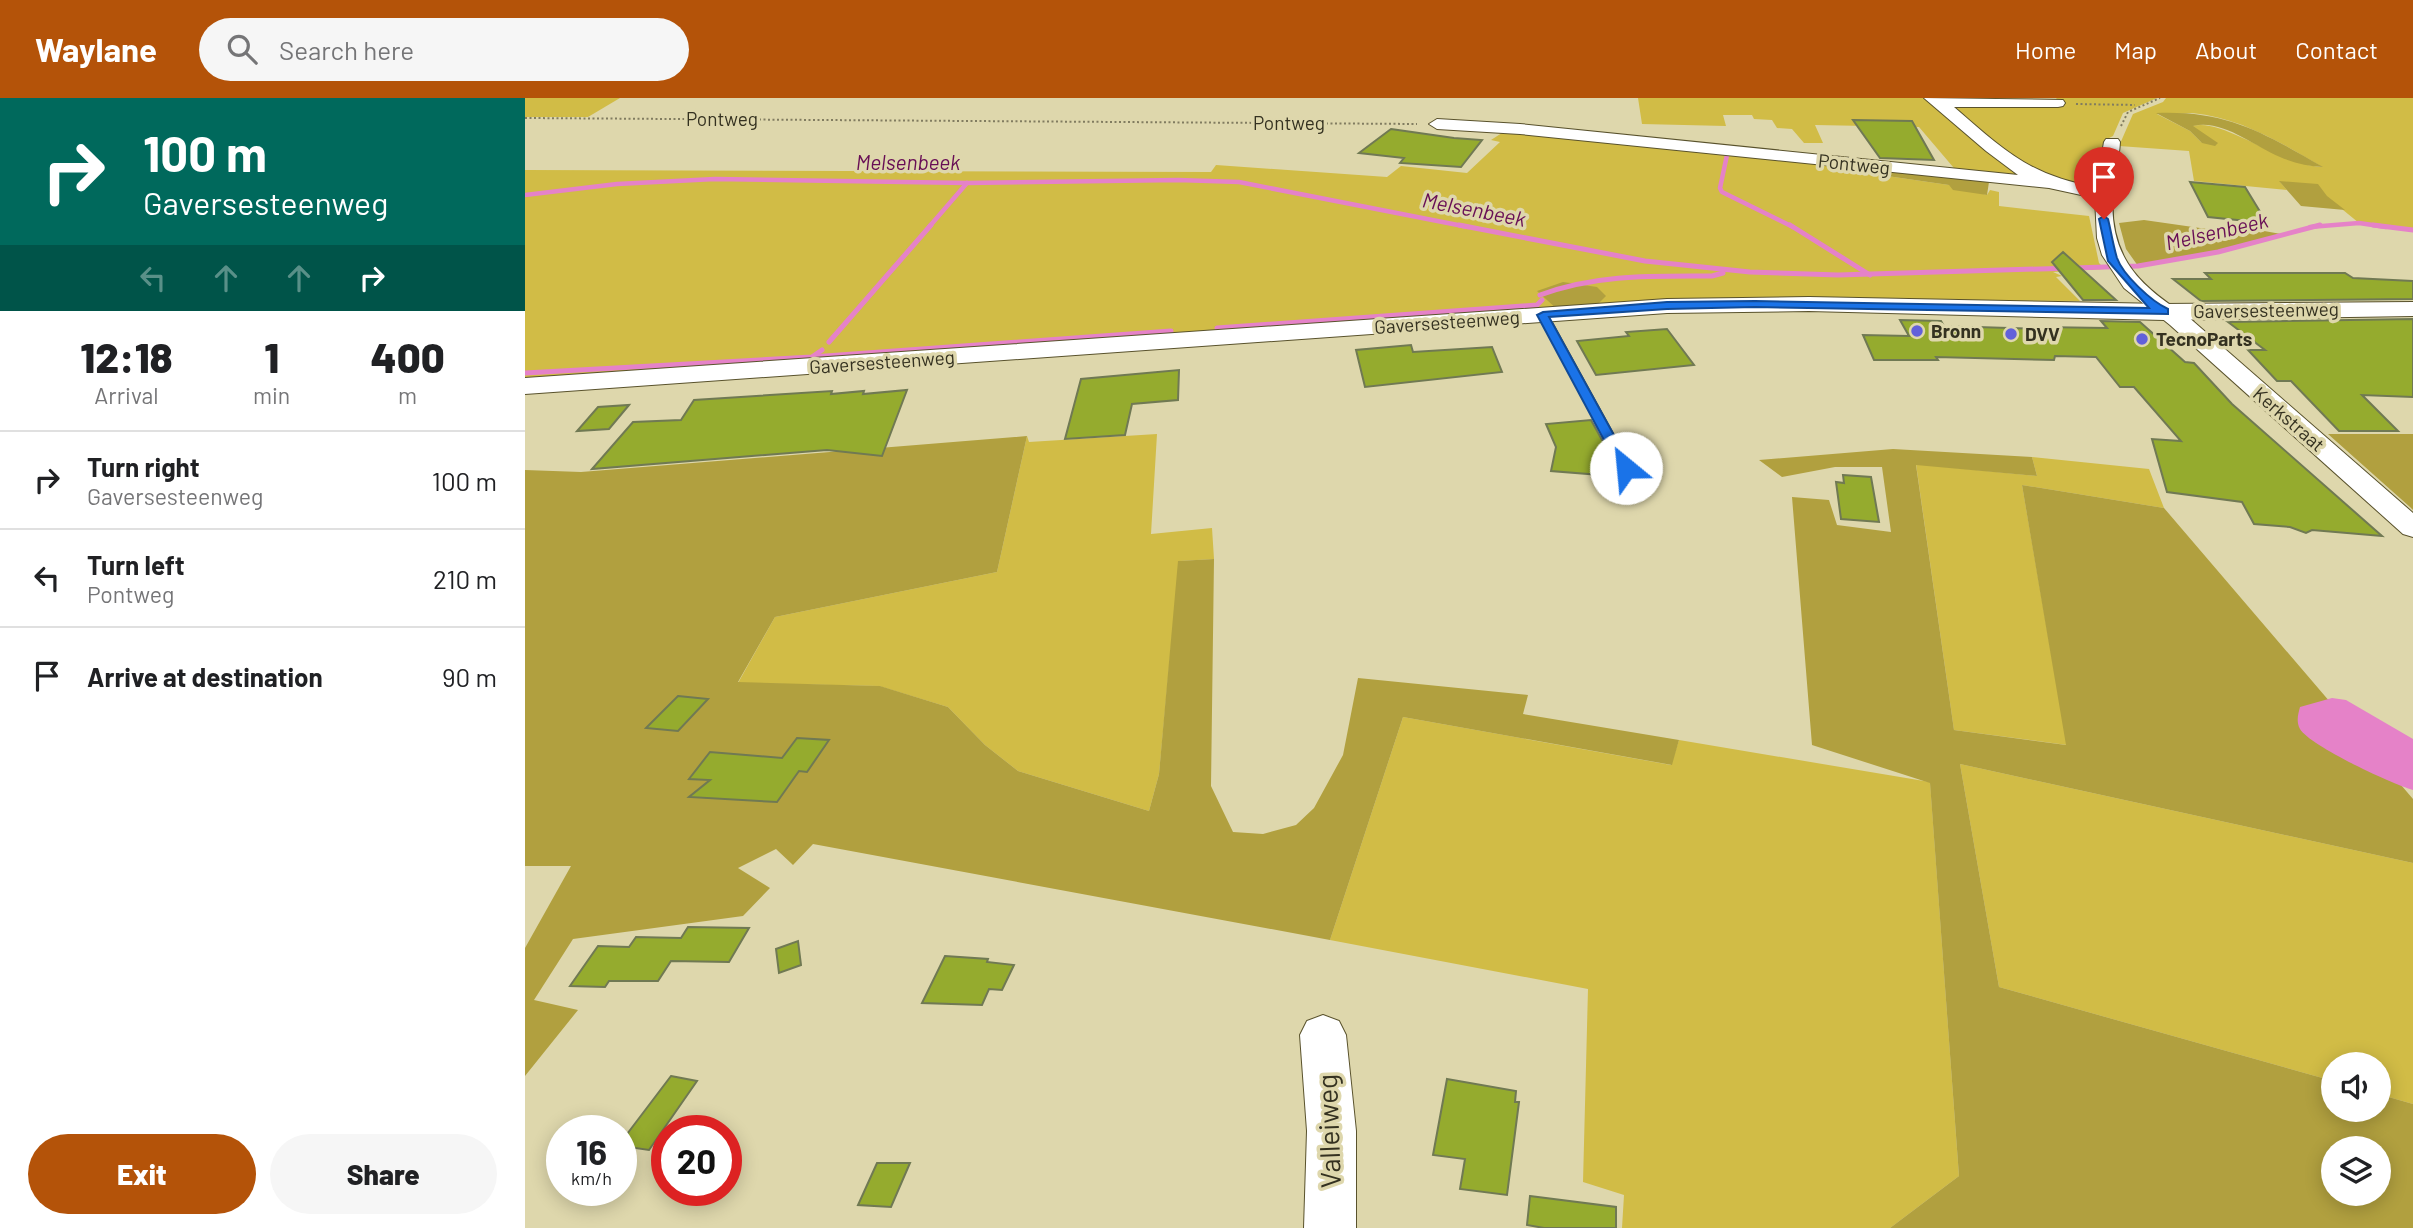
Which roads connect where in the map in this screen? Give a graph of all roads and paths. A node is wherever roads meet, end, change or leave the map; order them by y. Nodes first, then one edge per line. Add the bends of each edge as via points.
1 (2160, 98) edge
2 (1935, 100) edge
3 (2057, 103) joint
4 (2135, 105) dead end
5 (525, 118) edge
6 (1437, 124) joint
7 (2112, 142) joint
8 (2050, 183) junction
9 (2103, 194) junction
10 (2413, 309) edge
11 (2164, 312) junction
12 (1543, 315) junction
13 (525, 386) edge
14 (1626, 468) dead end
15 (2413, 528) edge
16 (1323, 1035) dead end
17 (1330, 1228) edge

1 - 7 path via 2128,111
2 - 3 street, Pontweg
2 - 8 street, Pontweg via 2005,158
3 - 4 path
5 - 6 path, Pontweg
6 - 8 street, Pontweg
7 - 9 street
8 - 9 street, Pontweg
9 - 11 street via 2104,219 2118,268 2151,305
10 - 11 street, Gaversesteenweg
11 - 12 street, Gaversesteenweg via 1755,304
11 - 15 street, Kerkstraat
12 - 13 street, Gaversesteenweg
12 - 14 lane
16 - 17 street, Valleiweg via 1331,1095

